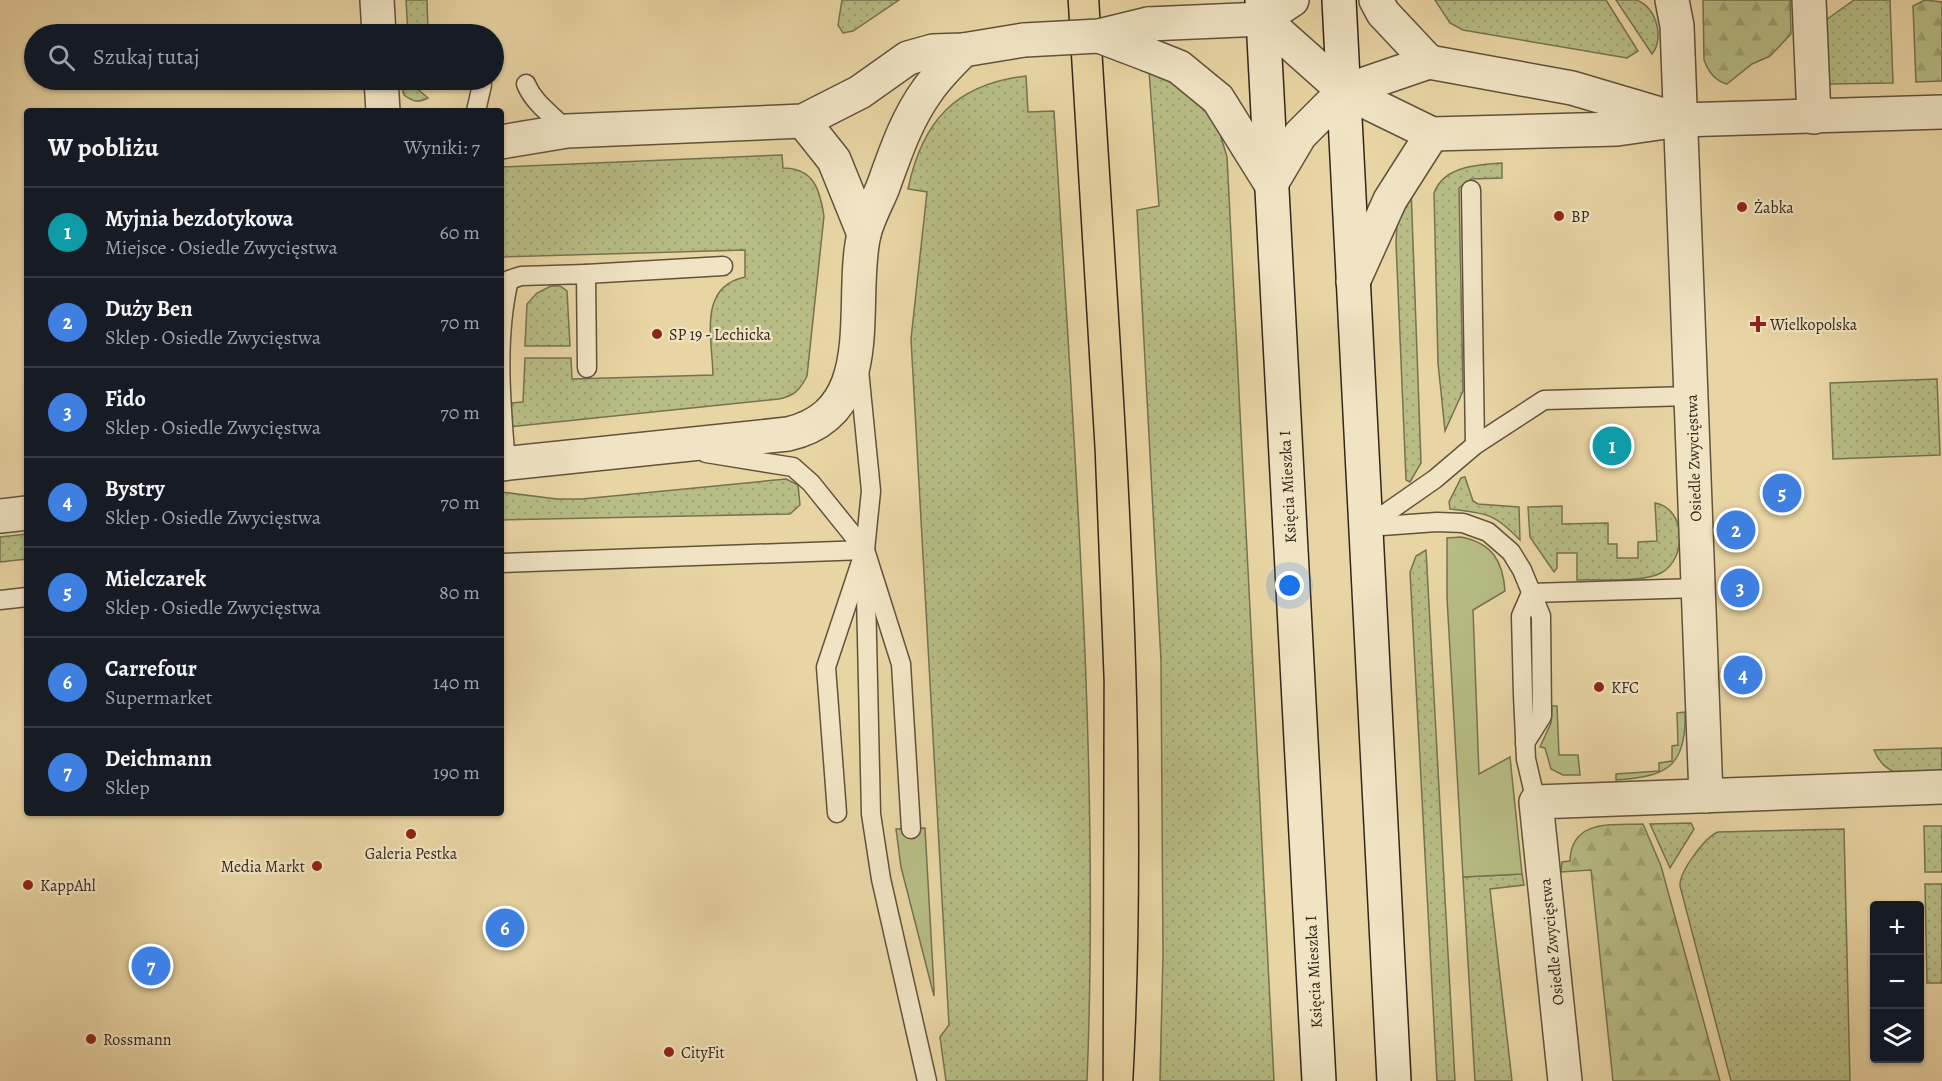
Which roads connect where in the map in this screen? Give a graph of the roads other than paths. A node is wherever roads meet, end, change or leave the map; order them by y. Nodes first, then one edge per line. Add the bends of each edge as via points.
1 (377, 0) edge
2 (1181, 0) edge
3 (1292, 0) edge
4 (1339, 0) edge
5 (1376, 0) edge
6 (1672, 0) edge
7 (1809, 0) edge
8 (1262, 9) edge
9 (378, 24) edge
10 (1149, 39) junction
11 (963, 50) junction
12 (1429, 62) junction
13 (526, 84) dead end
14 (382, 90) edge
15 (481, 90) edge
16 (1344, 91) junction
17 (383, 108) edge
18 (478, 108) edge
19 (1942, 112) edge
20 (1814, 117) junction
21 (1680, 120) junction
22 (803, 121) junction
23 (567, 130) junction
24 (1432, 134) junction
25 (504, 141) edge
26 (1271, 184) junction
27 (1471, 190) dead end
28 (864, 234) junction
29 (723, 266) dead end
30 (586, 274) junction
31 (1353, 282) junction
32 (504, 302) edge
33 (857, 347) junction
34 (587, 368) dead end
35 (1691, 396) junction
36 (1475, 445) junction
37 (662, 447) junction
38 (504, 464) edge
39 (24, 513) edge
40 (0, 516) edge
41 (1366, 527) junction
42 (865, 550) junction
43 (504, 563) edge
44 (1698, 588) junction
45 (1555, 592) junction
46 (1531, 593) junction
47 (24, 597) edge
48 (0, 600) edge
49 (1541, 616) junction
50 (1525, 743) junction
51 (1942, 787) edge
52 (1707, 796) junction
53 (1536, 802) junction
54 (837, 813) dead end
55 (911, 828) dead end
56 (927, 1081) edge
57 (1319, 1081) edge
58 (1394, 1081) edge
59 (1564, 1081) edge

1 - 9 street
2 - 10 street
3 - 8 street
4 - 16 street
5 - 12 street via 1383,13
6 - 21 street, Osiedle Zwycięstwa via 1677,26
7 - 20 street
8 - 10 street
8 - 16 street
8 - 26 street, Księcia Mieszka I
10 - 11 street, bridge via 1099,36 1024,40
10 - 26 street via 1218,99
11 - 22 street via 933,51 908,58 861,92
11 - 28 street via 917,105
12 - 16 street
12 - 21 street via 1572,88
13 - 23 lane via 535,100
14 - 17 street
15 - 18 lane
16 - 24 street
16 - 26 street via 1300,135
16 - 31 street
19 - 20 street
20 - 21 street
21 - 24 street via 1617,129
21 - 35 street, Osiedle Zwycięstwa
22 - 23 street
22 - 28 street via 834,160
23 - 25 street
24 - 31 street via 1390,200
26 - 57 street, Księcia Mieszka I
27 - 36 lane
28 - 33 street
29 - 30 lane
30 - 32 lane via 521,276 510,280
30 - 34 lane
31 - 41 street
33 - 37 street via 849,385 829,414 808,429
33 - 42 lane via 871,491
35 - 36 lane via 1544,400
35 - 44 street, Osiedle Zwycięstwa
36 - 41 lane via 1435,479
37 - 38 street
37 - 42 lane via 793,467 811,483
39 - 40 street
41 - 46 lane via 1437,522 1488,532 1511,552
41 - 58 street
42 - 43 lane
42 - 54 lane via 826,667
42 - 55 lane via 901,664
42 - 56 lane via 871,814 881,879
44 - 45 lane
44 - 52 street, Osiedle Zwycięstwa
45 - 46 lane
45 - 49 lane
46 - 49 lane
46 - 50 lane via 1521,616
47 - 48 lane
49 - 50 lane via 1542,716
50 - 53 lane
51 - 52 street
52 - 53 street
53 - 59 street, Osiedle Zwycięstwa

